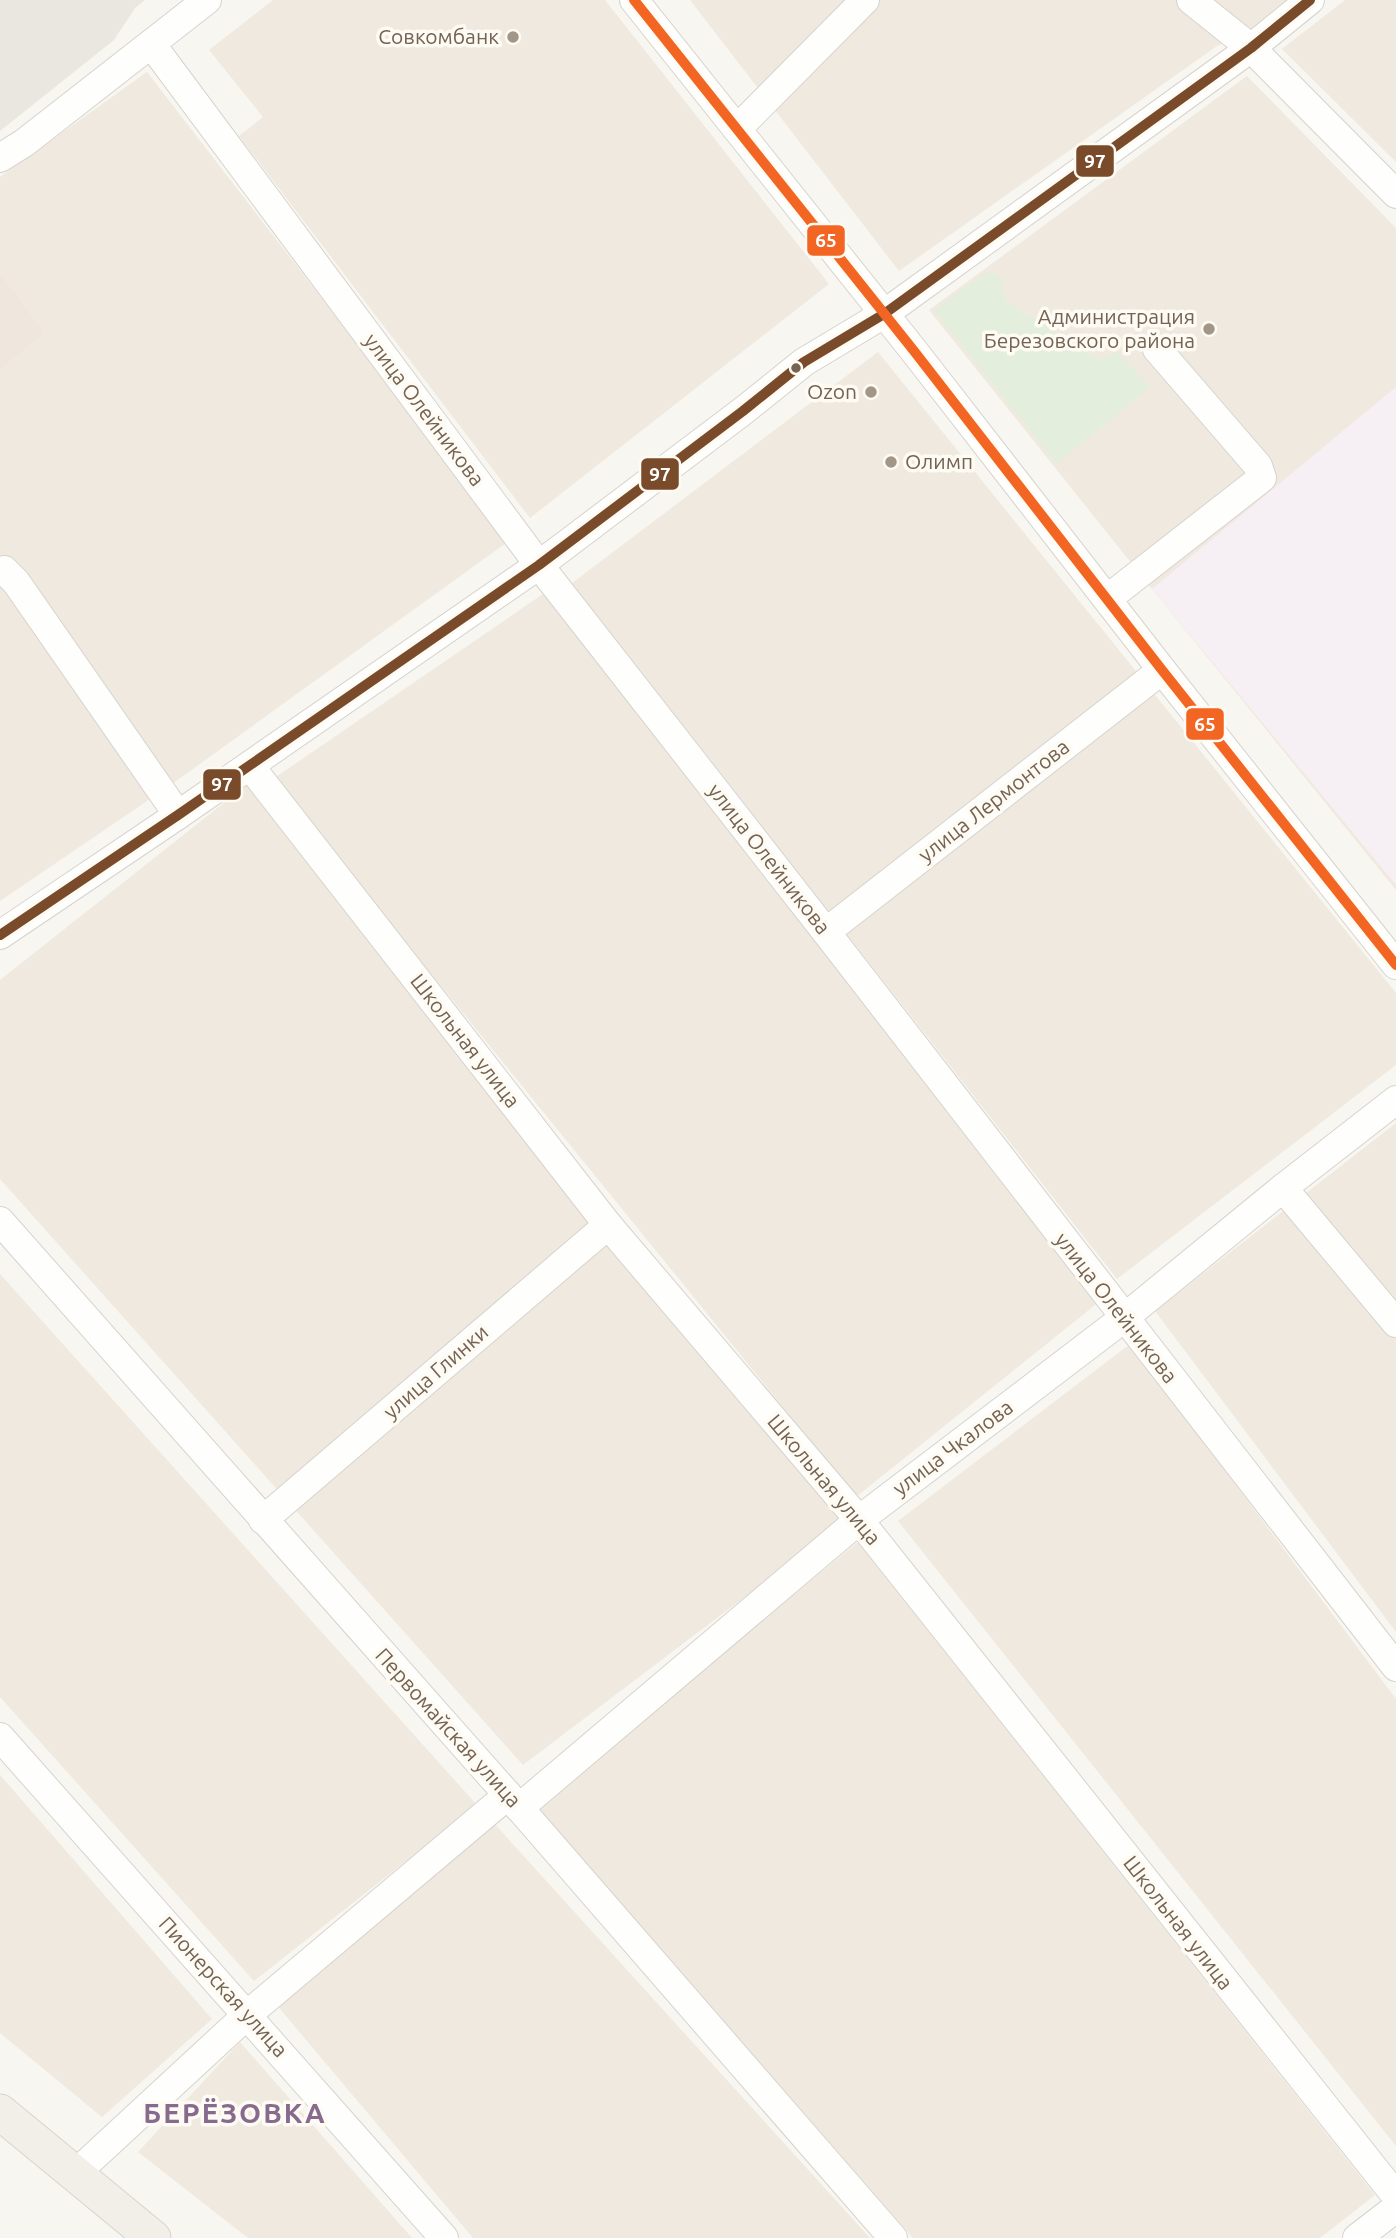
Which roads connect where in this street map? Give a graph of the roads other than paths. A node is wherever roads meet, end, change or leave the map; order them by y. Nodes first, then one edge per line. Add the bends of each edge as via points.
1 (207, 0) edge
2 (634, 0) edge
3 (865, 0) edge
4 (1191, 0) edge
5 (1310, 0) edge
6 (152, 45) junction
7 (1251, 48) junction
8 (737, 130) junction
9 (0, 158) edge
10 (1396, 194) edge
11 (884, 314) junction
12 (1157, 349) dead end
13 (539, 565) junction
14 (0, 571) edge
15 (1107, 599) junction
16 (1161, 670) junction
17 (250, 766) junction
18 (178, 815) junction
19 (826, 932) junction
20 (0, 935) edge
21 (1396, 965) edge
22 (1396, 1100) edge
23 (1283, 1188) junction
24 (0, 1221) edge
25 (608, 1225) junction
26 (1124, 1318) junction
27 (1396, 1323) edge
28 (263, 1520) junction
29 (859, 1520) junction
30 (1396, 1667) edge
31 (0, 1737) edge
32 (513, 1802) junction
33 (247, 2015) junction
34 (0, 2112) edge
35 (75, 2174) junction
36 (1396, 2196) edge
37 (1396, 2208) edge
38 (153, 2238) edge
39 (444, 2238) edge
40 (893, 2238) edge
41 (1357, 2238) edge

1 - 6 street
2 - 8 street
3 - 8 street
4 - 7 street
5 - 7 street
6 - 9 street
6 - 13 street, улица Олейникова
7 - 10 street
7 - 11 street
8 - 11 street
11 - 13 street via 804,362
11 - 15 street
12 - 15 street via 1258,466 1262,478
13 - 17 street
13 - 19 street, улица Олейникова
14 - 18 street via 16,582
15 - 16 street
16 - 19 street, улица Лермонтова
16 - 21 street
17 - 18 street
17 - 25 street, Школьная улица
18 - 20 street
19 - 26 street, улица Олейникова
22 - 23 street, улица Чкалова
23 - 26 street, улица Чкалова
23 - 27 street
24 - 28 street, Первомайская улица
25 - 28 street, улица Глинки
25 - 29 street, Школьная улица
26 - 29 street, улица Чкалова
26 - 30 street, улица Олейникова
28 - 32 street, Первомайская улица
29 - 32 street, улица Чкалова
29 - 36 street, Школьная улица
31 - 33 street, Пионерская улица
32 - 33 street, улица Чкалова
32 - 40 street, Первомайская улица
33 - 35 street, улица Чкалова
33 - 39 street, Пионерская улица
34 - 35 main road
35 - 38 main road
37 - 41 street

